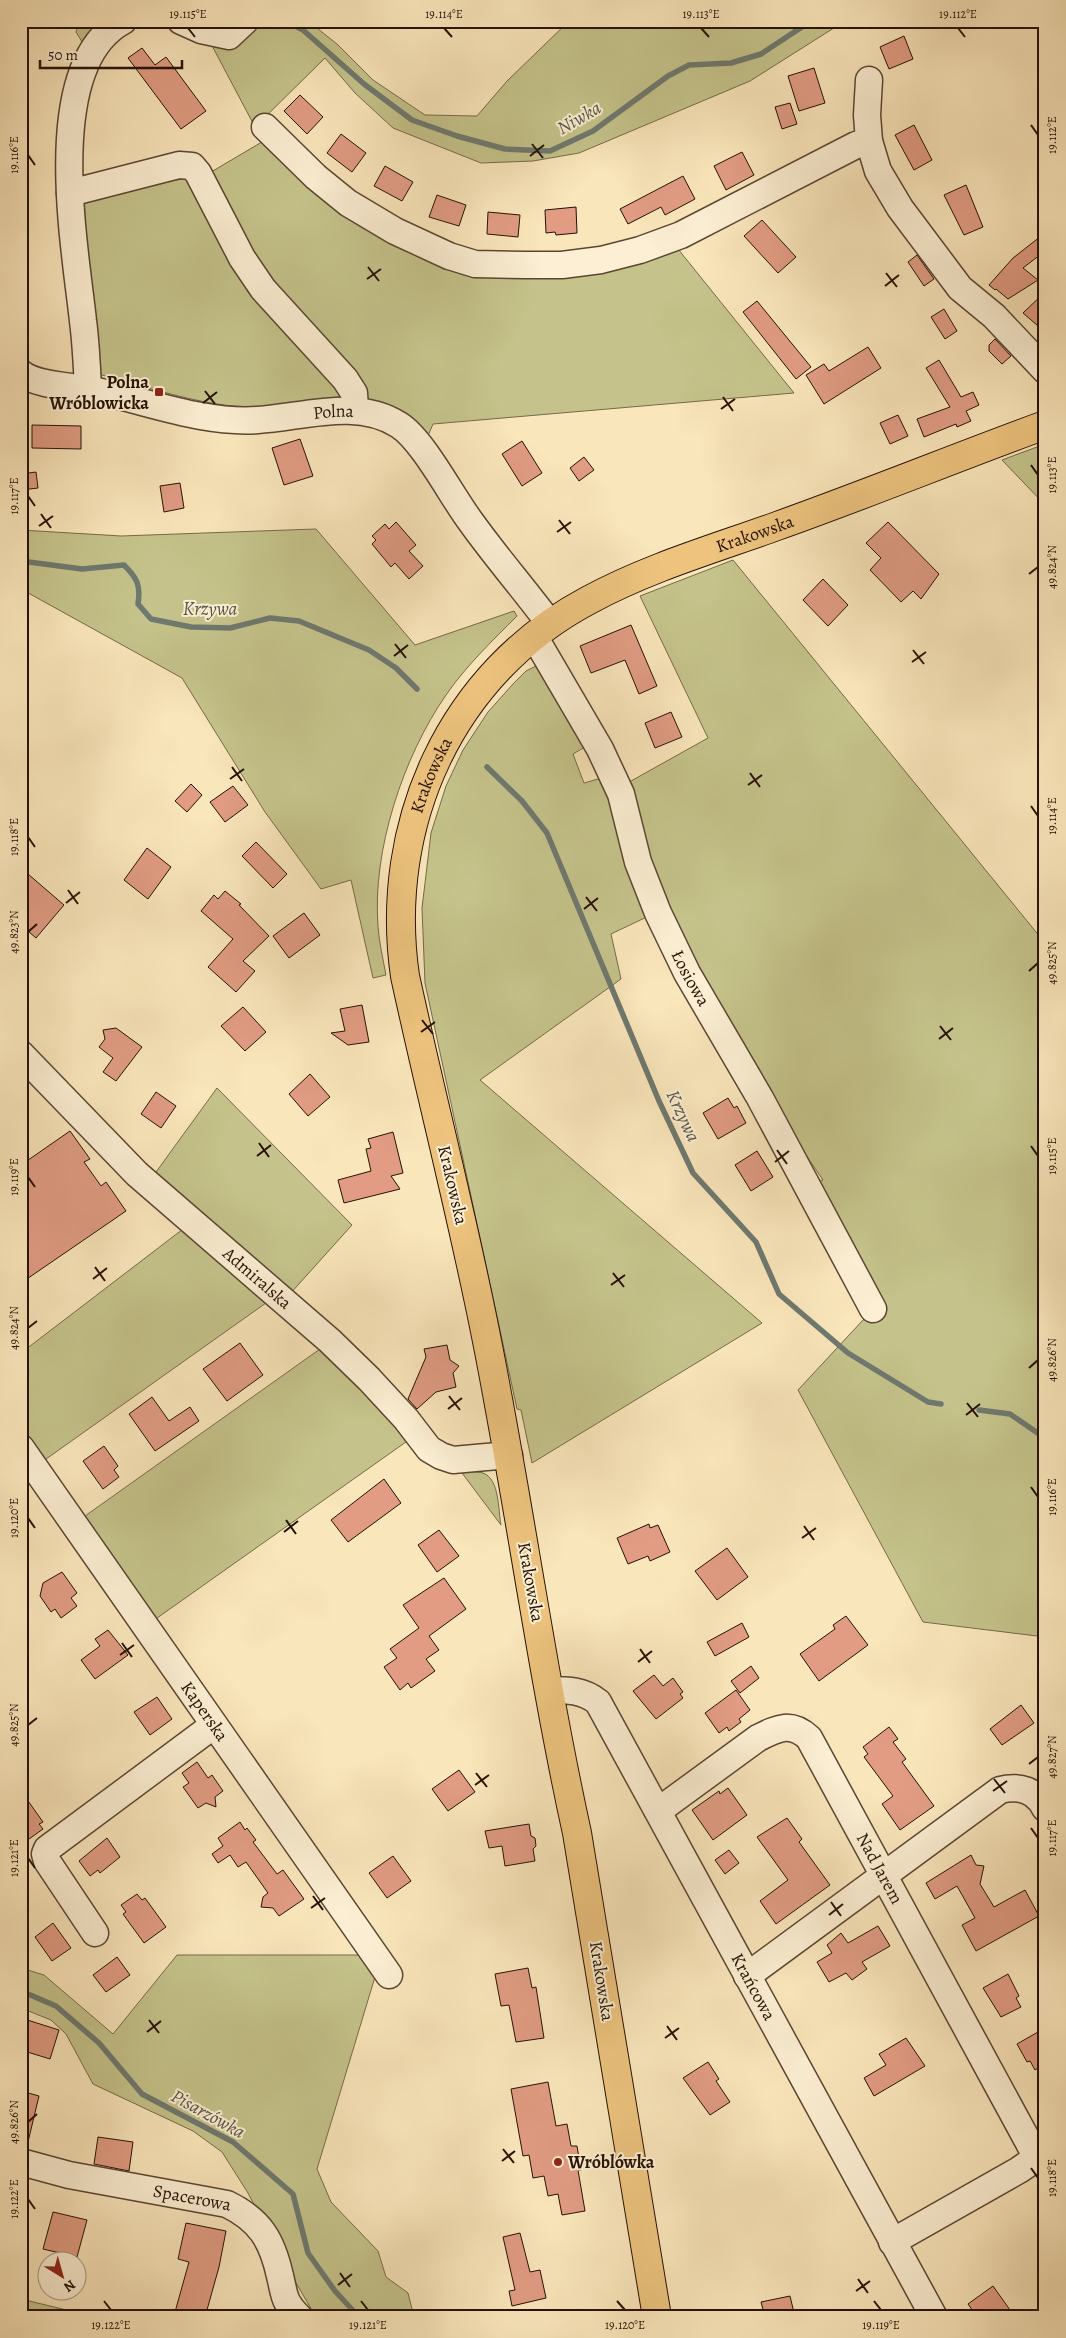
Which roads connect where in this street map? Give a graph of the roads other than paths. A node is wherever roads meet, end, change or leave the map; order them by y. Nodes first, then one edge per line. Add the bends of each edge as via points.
1 (123, 21) edge
2 (181, 21) edge
3 (245, 21) edge
4 (869, 80) dead end
5 (265, 127) dead end
6 (869, 141) junction
7 (70, 193) junction
8 (1045, 370) edge
9 (23, 377) edge
10 (88, 390) junction
11 (355, 410) junction
12 (1045, 424) edge
13 (542, 630) junction
14 (21, 1054) edge
15 (873, 1309) dead end
16 (21, 1448) edge
17 (509, 1455) junction
18 (549, 1690) junction
19 (214, 1725) junction
20 (1045, 1808) edge
21 (658, 1810) junction
22 (884, 1877) junction
23 (95, 1932) dead end
24 (389, 1975) dead end
25 (746, 1976) junction
26 (1041, 2154) edge
27 (21, 2162) edge
28 (892, 2242) junction
29 (289, 2312) edge
30 (657, 2317) edge
31 (934, 2317) edge

1 - 7 street via 104,35 84,68 73,112
2 - 3 street via 201,30 229,36
4 - 6 street via 866,114
5 - 6 street via 316,177 395,231 449,256 475,264 525,266 601,260 640,250 681,235
6 - 8 street via 878,171 900,208 960,288 994,316
7 - 10 street
7 - 11 street via 180,165 192,166 242,258 263,289 345,379 354,393
9 - 10 street, Polna
10 - 11 street, Polna via 203,417 256,420
11 - 13 street, Polna via 390,419 411,435
12 - 13 main road, Krakowska via 667,565 588,600
13 - 15 street, Łosiowa via 621,794 638,862 687,973 760,1098
13 - 17 main road, Krakowska via 497,670 473,699 439,752 415,813 401,889 400,925 405,976 484,1325
14 - 17 street, Admiralska via 137,1174 330,1341 394,1406 429,1449 453,1460
16 - 19 street, Kaperska
17 - 18 main road, Krakowska
18 - 21 street, Krańcowa via 580,1692 598,1702
18 - 30 main road, Krakowska via 577,1833
19 - 23 street via 47,1849 47,1861
19 - 24 street, Kaperska
20 - 22 street via 1031,1792 1016,1788 1000,1790
21 - 22 street, Nad Jarem via 758,1738 775,1729 800,1730 809,1738
21 - 25 street, Krańcowa
22 - 25 street
22 - 26 street, Nad Jarem
25 - 28 street, Krańcowa
26 - 28 street
27 - 29 street, Spacerowa via 69,2175 227,2204 246,2213 272,2247
28 - 31 street, Krańcowa

